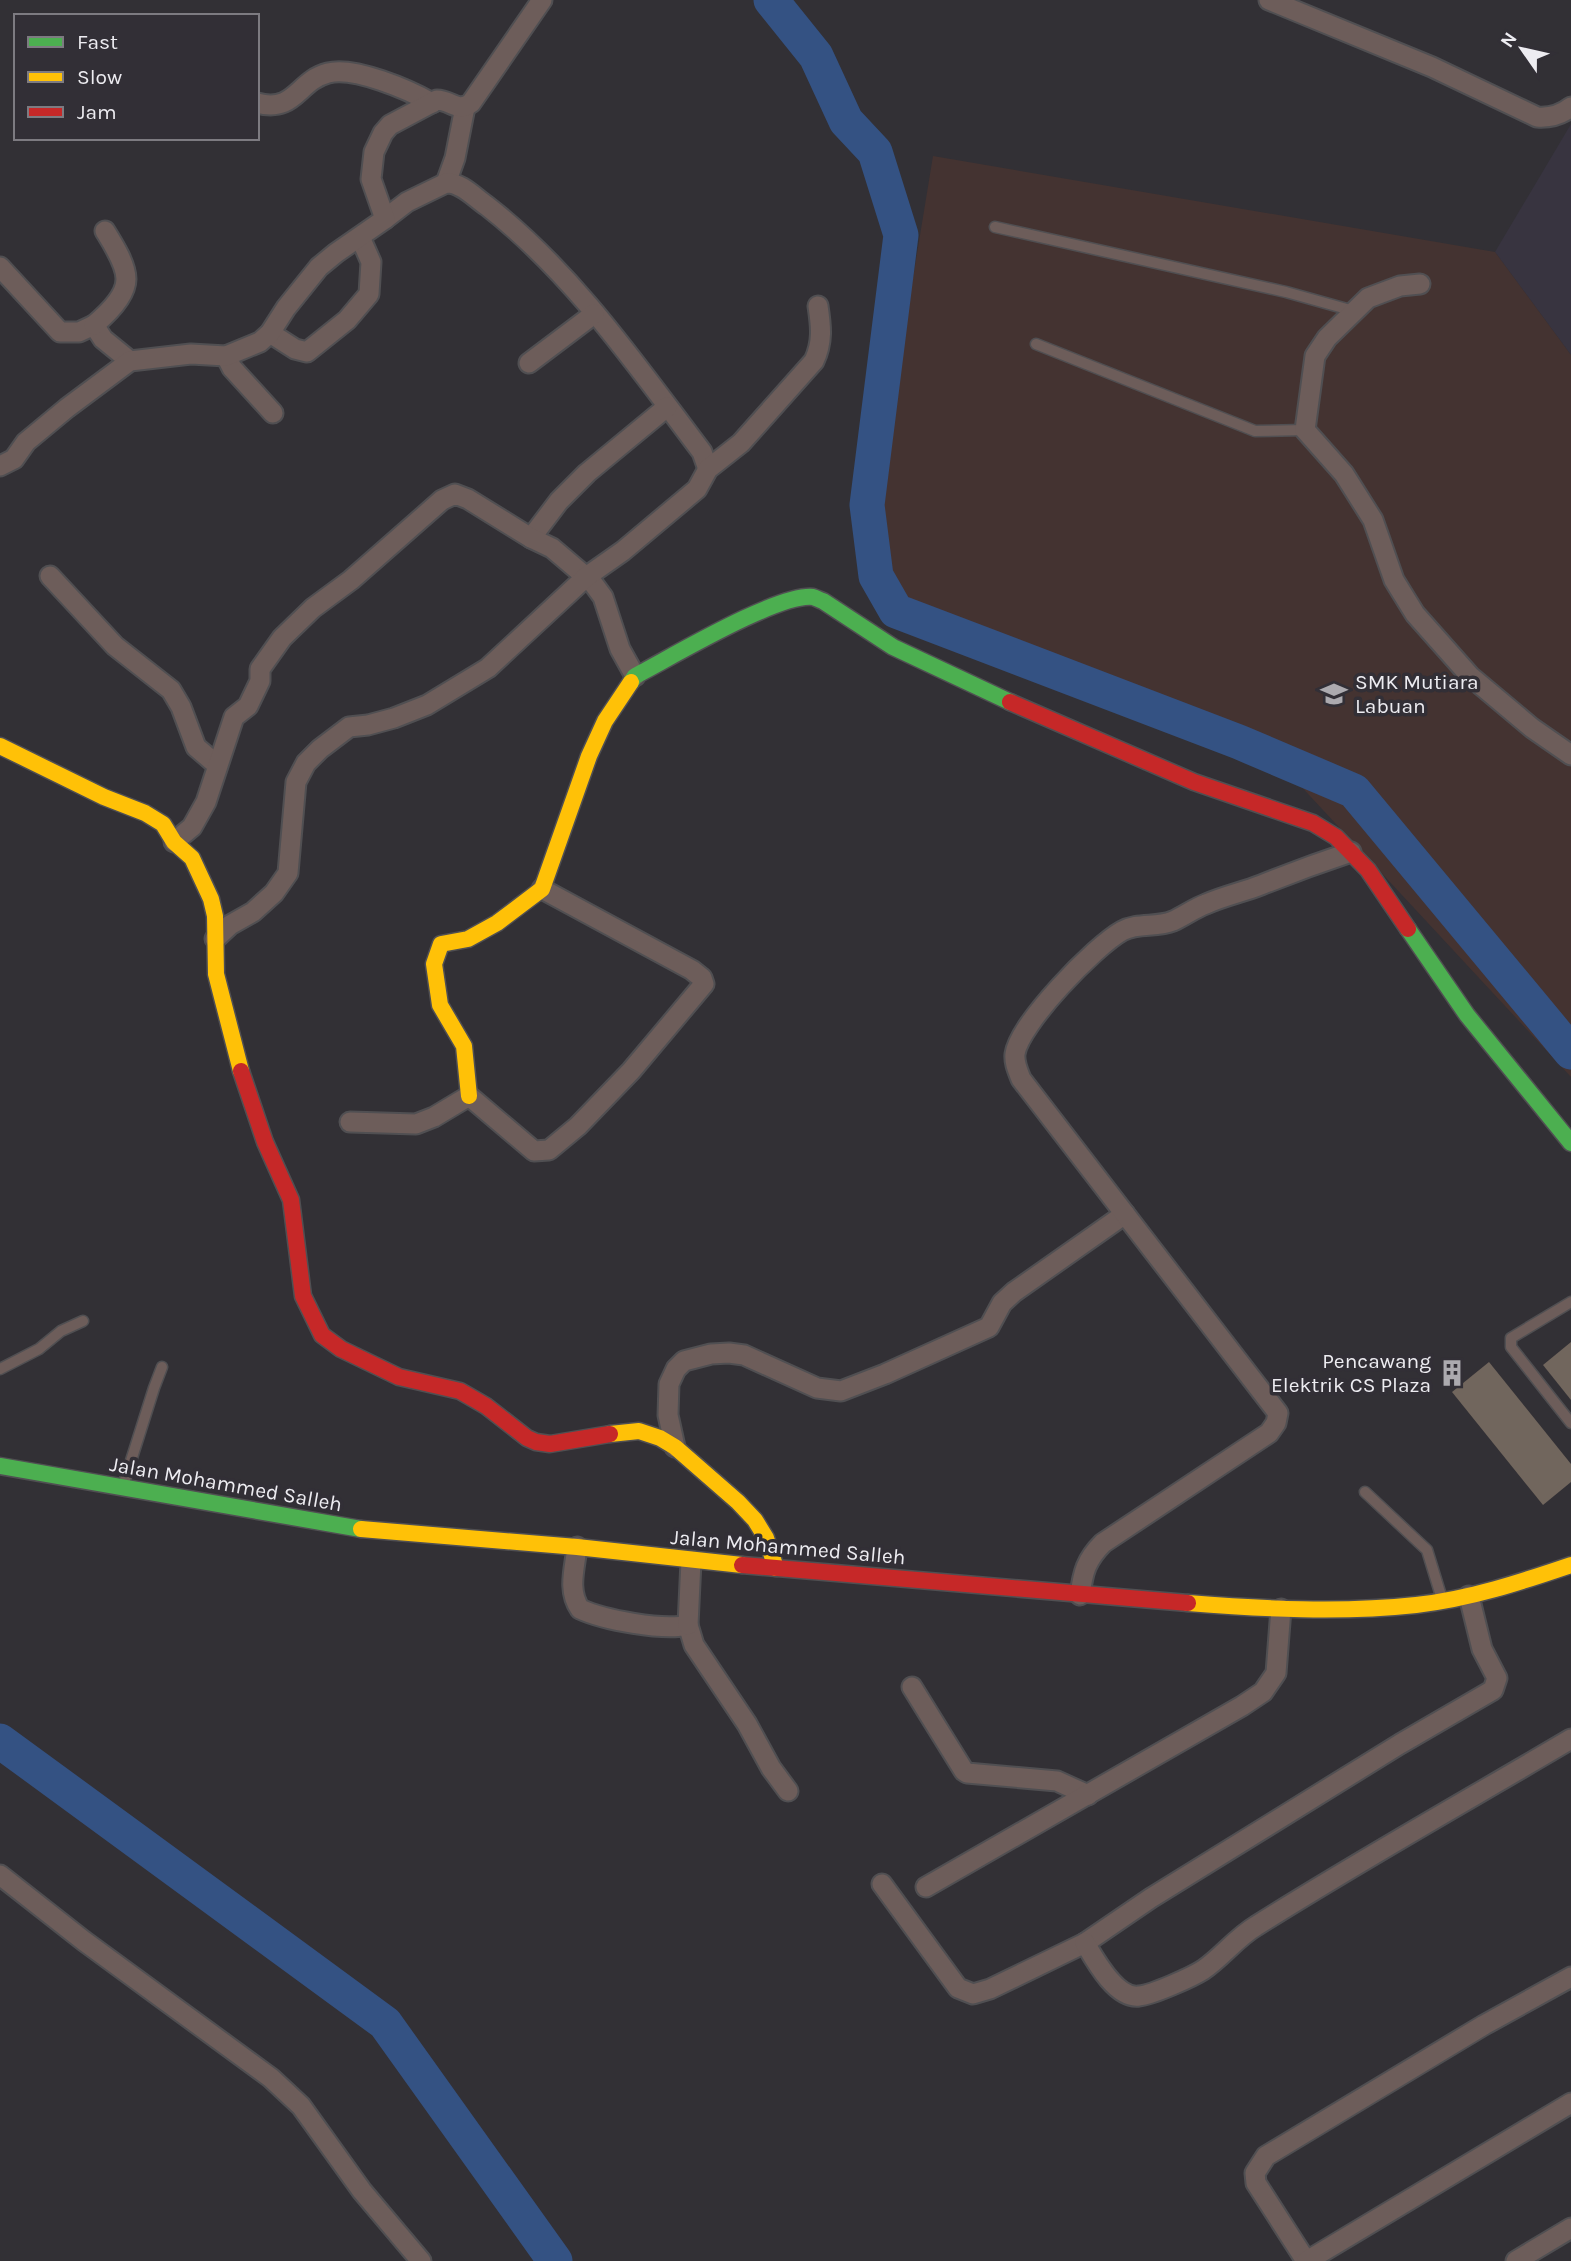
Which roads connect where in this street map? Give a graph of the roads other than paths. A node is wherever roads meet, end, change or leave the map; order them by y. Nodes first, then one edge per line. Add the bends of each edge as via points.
1 (542, 0) edge
2 (1269, 0) edge
3 (259, 103) edge
4 (432, 103) junction
5 (465, 107) junction
6 (1571, 107) edge
7 (446, 183) junction
8 (385, 219) junction
9 (995, 227) dead end
10 (105, 232) dead end
11 (360, 237) junction
12 (0, 267) edge
13 (1420, 284) dead end
14 (818, 306) dead end
15 (1354, 311) junction
16 (594, 314) junction
17 (94, 325) junction
18 (270, 333) junction
19 (1035, 344) dead end
20 (226, 356) junction
21 (130, 361) junction
22 (529, 363) dead end
23 (667, 407) junction
24 (273, 413) dead end
25 (1306, 430) junction
26 (0, 466) edge
27 (708, 469) junction
28 (531, 538) junction
29 (50, 576) dead end
30 (586, 577) junction
31 (635, 676) junction
32 (0, 746) edge
33 (1571, 755) edge
34 (217, 765) junction
35 (174, 842) junction
36 (1351, 852) junction
37 (542, 889) junction
38 (215, 939) junction
39 (469, 1096) junction
40 (350, 1122) dead end
41 (1571, 1143) edge
42 (1125, 1214) junction
43 (1569, 1306) edge
44 (83, 1321) dead end
45 (162, 1367) dead end
46 (0, 1369) edge
47 (1571, 1423) edge
48 (675, 1447) junction
49 (0, 1466) edge
50 (123, 1487) junction
51 (1365, 1492) dead end
52 (577, 1547) junction
53 (691, 1561) junction
54 (1571, 1565) edge
55 (776, 1568) junction
56 (1080, 1595) junction
57 (1469, 1596) junction
58 (1442, 1600) junction
59 (1281, 1609) junction
60 (688, 1625) junction
61 (912, 1687) dead end
62 (1571, 1739) edge
63 (788, 1791) dead end
64 (1088, 1794) junction
65 (0, 1875) edge
66 (882, 1884) dead end
67 (926, 1887) dead end
68 (1085, 1943) junction
69 (1571, 1977) edge
70 (1570, 2104) edge
71 (1571, 2228) edge
72 (421, 2261) edge
73 (1307, 2261) edge
74 (1516, 2261) edge

1 - 5 street
2 - 6 street via 1538,117 1547,118
3 - 4 street via 277,106 330,72 365,75
4 - 5 street via 443,100
4 - 8 street via 390,125 374,152 371,179
5 - 7 street via 456,158
7 - 8 street
7 - 16 street via 466,191 519,232
8 - 11 street
9 - 15 lane
10 - 17 street via 119,254 126,279 109,312
11 - 18 street via 318,267
11 - 18 street via 372,262 365,300 307,352
12 - 17 street via 60,332 79,332
13 - 15 street via 1384,291
14 - 27 street via 822,334 814,361 741,443
15 - 25 street via 1315,356
16 - 22 street
16 - 23 street
17 - 21 street via 103,340
18 - 20 street
19 - 25 lane via 1255,431
20 - 21 street via 191,354
20 - 24 street
21 - 26 street
23 - 27 street via 702,452
23 - 28 street via 587,473
25 - 33 street via 1344,474 1373,520 1394,580 1415,614 1477,682
27 - 30 street via 697,489
28 - 30 street via 552,548
28 - 34 street via 468,499 455,494 442,500 282,638 260,669 260,681 248,706 234,717
29 - 34 street via 115,646 171,690 196,747
30 - 31 street via 603,597 620,649
30 - 38 street via 488,668 428,705 349,727 320,748 296,782 288,873 253,912
31 - 36 street via 780,603 812,597 893,647 973,687 1194,782 1313,823
31 - 37 street via 594,744
32 - 35 street via 145,813 163,824
34 - 35 street via 206,802 192,827
35 - 38 street via 192,858 211,899
36 - 41 street via 1467,1015
36 - 42 street via 1204,904 1173,921 1123,930 1073,973 1019,1040 1015,1054 1021,1079
37 - 39 street via 468,939 441,944 436,954 440,1005 464,1046
37 - 39 street via 692,970 704,984 631,1071 549,1150 534,1151
38 - 48 street via 216,974 240,1067 265,1142 291,1200 303,1296 322,1335 399,1377 460,1391 536,1441 550,1444 639,1431
39 - 40 street via 416,1124
42 - 48 street via 1014,1292 989,1327 841,1391 817,1388 744,1354 711,1354 684,1361 669,1384 668,1415
42 - 56 street via 1278,1413 1269,1433 1103,1543 1083,1571
43 - 47 lane via 1510,1338 1511,1347
44 - 46 lane
45 - 50 lane
48 - 55 street via 755,1520
49 - 50 street, Jalan Mohammed Salleh
50 - 52 street, Jalan Mohammed Salleh via 363,1529
51 - 58 lane via 1427,1550
52 - 53 street, Jalan Mohammed Salleh
52 - 60 street via 572,1596 580,1609 663,1627
53 - 55 street, Jalan Mohammed Salleh
53 - 60 street
54 - 57 street, Jalan Mohammed Salleh
55 - 56 street, Jalan Mohammed Salleh
56 - 59 street, Jalan Mohammed Salleh
57 - 58 street, Jalan Mohammed Salleh
57 - 68 street via 1482,1649 1497,1678 1493,1690
58 - 59 street, Jalan Mohammed Salleh via 1351,1610
59 - 64 street via 1276,1673 1263,1692
60 - 63 street via 694,1646
61 - 64 street via 967,1773 1057,1781
62 - 68 street via 1252,1928 1202,1970 1151,1993 1124,1993
64 - 67 street
65 - 72 street via 271,2078 318,2127 362,2191
66 - 68 street via 958,1989 973,1994
69 - 73 street via 1266,2156 1255,2173 1256,2183
70 - 73 street
71 - 74 street

